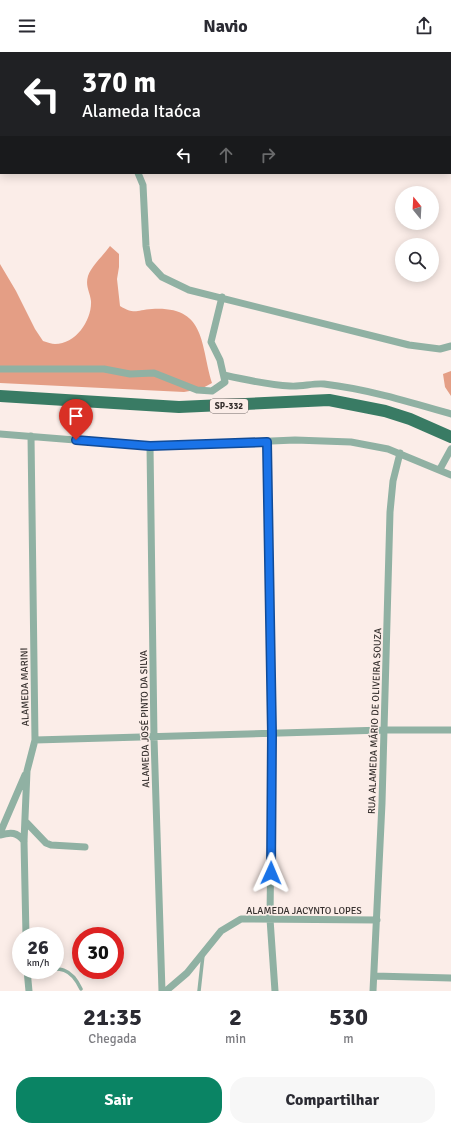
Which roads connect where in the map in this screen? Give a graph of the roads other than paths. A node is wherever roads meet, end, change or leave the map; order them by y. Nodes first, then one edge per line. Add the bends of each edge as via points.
1 (138, 174) edge
2 (222, 297) junction
3 (451, 346) edge
4 (0, 369) edge
5 (224, 376) junction
6 (0, 396) edge
7 (451, 414) edge
8 (0, 434) edge
9 (31, 436) junction
10 (451, 437) edge
11 (267, 442) junction
12 (150, 446) junction
13 (451, 449) edge
14 (400, 453) junction
15 (440, 469) junction
16 (451, 475) edge
17 (384, 730) junction
18 (451, 730) edge
19 (272, 734) junction
20 (154, 738) junction
21 (35, 740) junction
22 (27, 771) junction
23 (25, 821) junction
24 (0, 834) edge
25 (24, 841) junction
26 (85, 847) dead end
27 (270, 919) junction
28 (377, 920) junction
29 (26, 927) edge
30 (203, 954) junction
31 (64, 970) edge
32 (374, 976) junction
33 (451, 978) edge
34 (27, 979) edge
35 (81, 989) dead end
36 (28, 990) edge
37 (162, 991) edge
38 (166, 991) edge
39 (200, 991) edge
40 (275, 991) edge
41 (373, 991) edge

1 - 2 street via 143,186 149,263 162,277 189,290
2 - 3 street via 409,345 440,349
2 - 5 street via 211,342
4 - 5 street via 104,369 130,374 154,373 191,389 212,391 225,382
5 - 7 street via 292,387 322,384 408,401
6 - 10 main road, SP-332 via 179,407 329,400 385,411
8 - 9 street
9 - 12 street
9 - 21 street, ALAMEDA MARINI
11 - 12 street
11 - 14 street via 329,440
11 - 19 street
12 - 20 street, ALAMEDA JOSÉ PINTO DA SILVA
13 - 15 street
14 - 15 street
14 - 17 street, RUA ALAMEDA MÁRIO DE OLIVEIRA SOUZA via 393,481 390,512
15 - 16 street
17 - 18 street
17 - 19 street
17 - 28 street, RUA ALAMEDA MÁRIO DE OLIVEIRA SOUZA
19 - 20 street
19 - 27 street
20 - 21 street
20 - 37 street, ALAMEDA JOSÉ PINTO DA SILVA
21 - 22 street, ALAMEDA MARINI
22 - 23 street, ALAMEDA MARINI
22 - 24 street
23 - 25 street, ALAMEDA MARINI
23 - 26 street via 51,846
24 - 25 street via 16,833
25 - 29 street, ALAMEDA MARINI
27 - 28 street, ALAMEDA JACYNTO LOPES
27 - 30 street, ALAMEDA JACYNTO LOPES via 241,919 221,931
27 - 40 street
28 - 32 street, RUA ALAMEDA MÁRIO DE OLIVEIRA SOUZA
30 - 38 street, ALAMEDA JACYNTO LOPES via 187,973
30 - 39 lane
31 - 35 lane via 75,977
32 - 33 street
32 - 41 street, RUA ALAMEDA MÁRIO DE OLIVEIRA SOUZA
34 - 36 street

